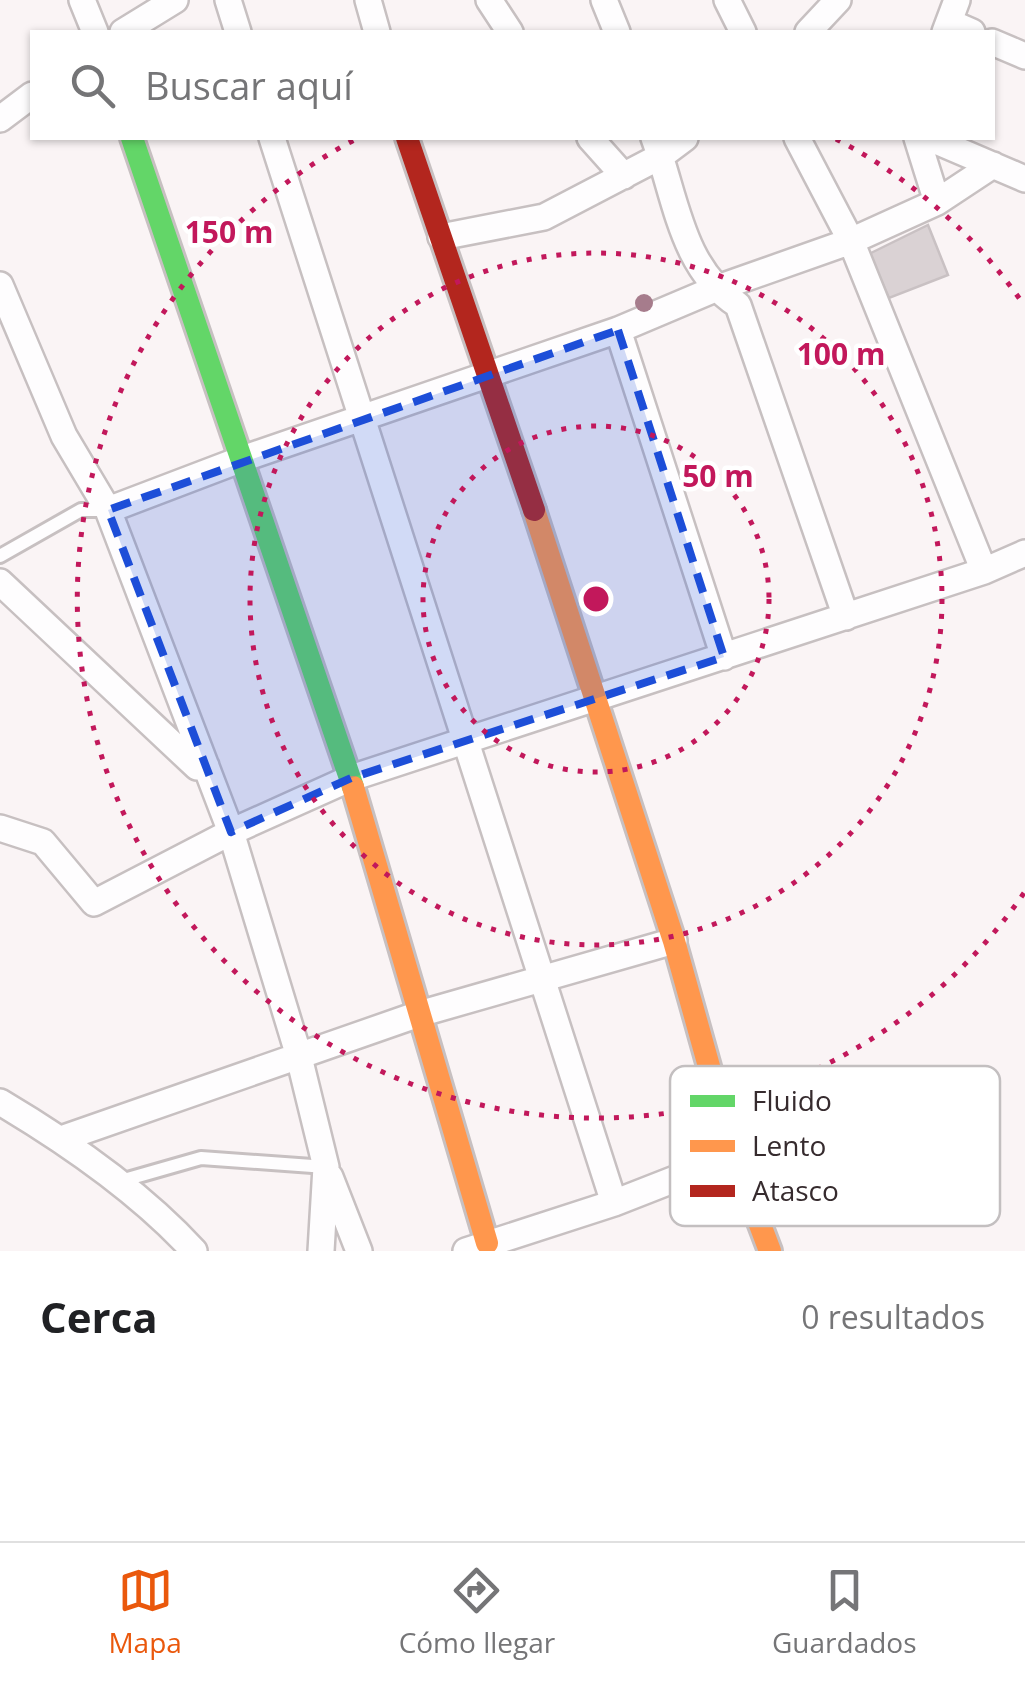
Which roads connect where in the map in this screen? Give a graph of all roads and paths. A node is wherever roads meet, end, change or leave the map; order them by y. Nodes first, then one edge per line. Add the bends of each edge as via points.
1 (82, 0) edge
2 (175, 0) edge
3 (228, 0) edge
4 (368, 0) edge
5 (488, 0) edge
6 (604, 0) edge
7 (727, 0) edge
8 (838, 0) edge
9 (94, 30) edge
10 (127, 30) edge
11 (237, 30) edge
12 (376, 30) edge
13 (509, 30) edge
14 (615, 30) edge
15 (742, 30) edge
16 (810, 30) edge
17 (995, 43) edge
18 (1025, 56) edge
19 (30, 97) edge
20 (0, 118) edge
21 (133, 140) edge
22 (273, 140) edge
23 (409, 140) edge
24 (592, 140) edge
25 (797, 140) edge
26 (918, 140) edge
27 (934, 140) edge
28 (658, 147) edge
29 (993, 165) junction
30 (624, 176) junction
31 (1025, 179) edge
32 (937, 202) junction
33 (441, 238) junction
34 (851, 241) junction
35 (0, 285) edge
36 (714, 290) junction
37 (618, 330) junction
38 (490, 372) junction
39 (362, 417) junction
40 (242, 458) junction
41 (108, 510) junction
42 (1025, 552) edge
43 (0, 556) edge
44 (984, 571) junction
45 (0, 582) edge
46 (846, 616) junction
47 (724, 657) junction
48 (598, 698) junction
49 (183, 706) junction
50 (154, 722) junction
51 (466, 740) junction
52 (206, 766) junction
53 (351, 778) junction
54 (0, 828) edge
55 (231, 832) junction
56 (674, 940) junction
57 (544, 977) junction
58 (419, 1014) junction
59 (298, 1053) junction
60 (709, 1066) edge
61 (0, 1102) edge
62 (62, 1139) junction
63 (326, 1167) junction
64 (670, 1181) edge
65 (116, 1183) junction
66 (614, 1203) junction
67 (761, 1226) edge
68 (476, 1247) edge
69 (194, 1251) edge
70 (321, 1251) edge
71 (359, 1251) edge
72 (770, 1251) edge

1 - 9 street
2 - 10 street
3 - 11 street
4 - 12 street
5 - 13 street
6 - 14 street
7 - 15 street
8 - 16 street
17 - 18 street
19 - 20 street
21 - 40 street
22 - 39 street
23 - 33 street
24 - 30 street
25 - 34 street
26 - 32 street
27 - 29 street
28 - 30 street
28 - 36 street via 684,236
29 - 31 street
29 - 32 street
30 - 33 street via 544,217
32 - 34 street
33 - 38 street
34 - 36 street
34 - 44 street
35 - 41 street via 64,436
36 - 37 street
36 - 46 street via 738,305
37 - 38 street
37 - 47 street
38 - 39 street
38 - 48 street
39 - 40 street
39 - 51 street
40 - 41 street
40 - 53 street
41 - 43 lane via 80,510
41 - 49 street
42 - 44 street
44 - 46 street
45 - 50 street
46 - 47 street
47 - 48 street
48 - 51 street
48 - 56 street
49 - 50 street
49 - 52 street
50 - 52 street via 185,759
51 - 53 street
51 - 57 street
52 - 55 street
53 - 55 street
53 - 58 street
54 - 55 street via 43,842 94,904
55 - 59 street
56 - 57 street
56 - 60 street
57 - 58 street
57 - 66 street
58 - 59 street
58 - 68 street
59 - 62 street
59 - 63 street
61 - 62 street
62 - 65 street
63 - 65 lane via 201,1158
63 - 70 street
63 - 71 street
64 - 66 street
65 - 69 street
66 - 68 street
67 - 72 street

